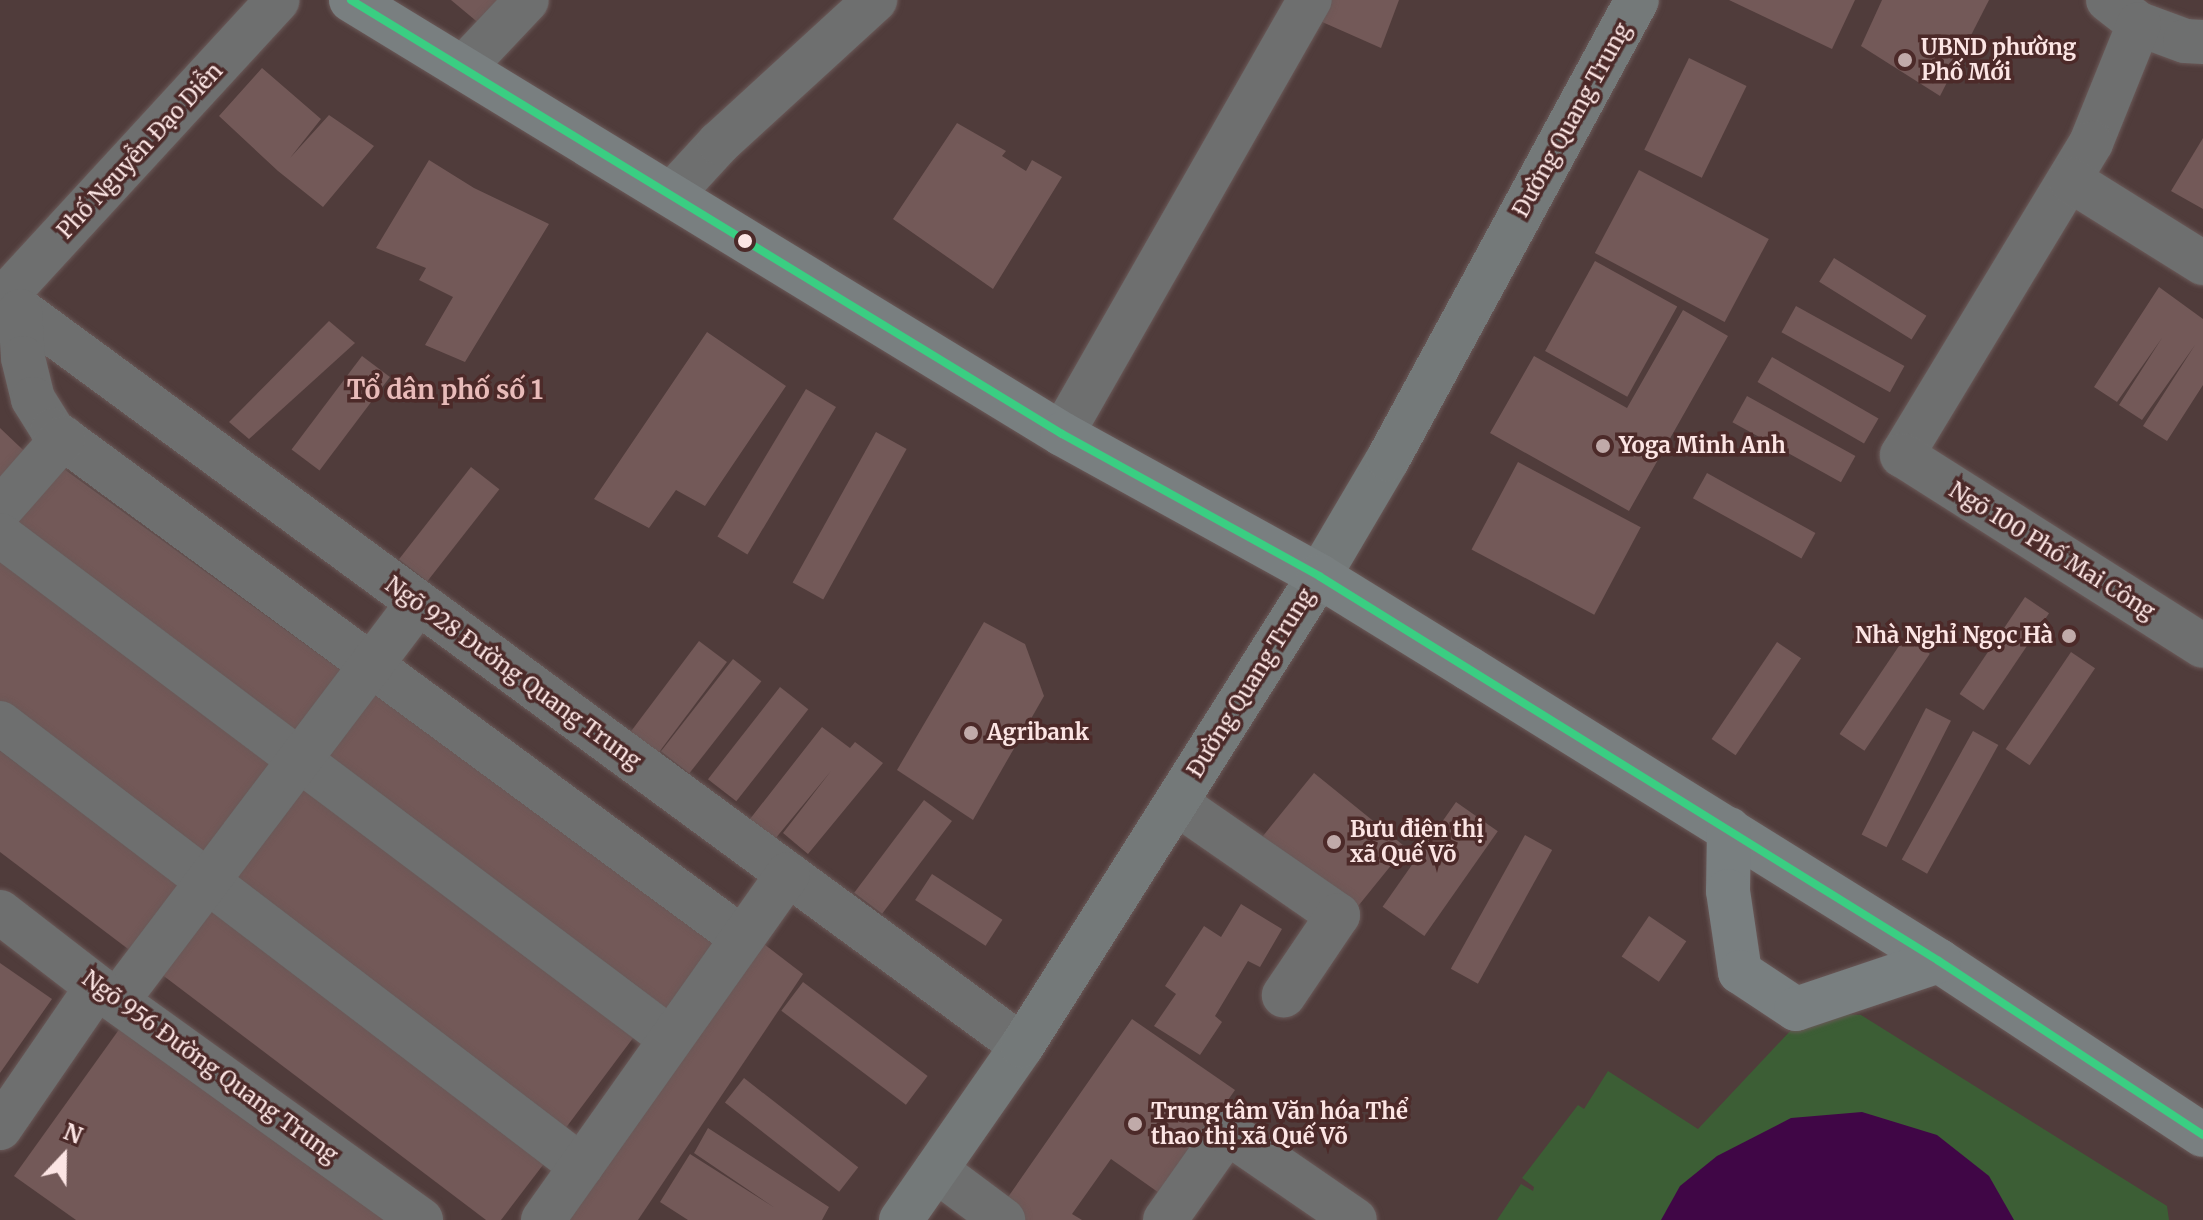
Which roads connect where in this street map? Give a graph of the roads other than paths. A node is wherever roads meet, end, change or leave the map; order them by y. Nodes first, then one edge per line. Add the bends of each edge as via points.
1 (278, 0) edge
2 (351, 0) edge
3 (527, 0) edge
4 (875, 0) edge
5 (1310, 0) edge
6 (1637, 0) edge
7 (2124, 12) edge
8 (2203, 42) edge
9 (463, 68) junction
10 (2070, 180) junction
11 (673, 193) junction
12 (2203, 263) edge
13 (8, 304) edge
14 (1062, 434) junction
15 (63, 438) junction
16 (0, 510) edge
17 (0, 535) edge
18 (1319, 576) junction
19 (418, 603) junction
20 (2203, 646) edge
21 (371, 665) junction
22 (0, 723) edge
23 (300, 759) junction
24 (1176, 803) junction
25 (1729, 829) junction
26 (788, 874) junction
27 (208, 881) junction
28 (0, 912) edge
29 (742, 938) junction
30 (1939, 961) junction
31 (107, 994) junction
32 (1284, 995) dead end
33 (671, 1039) junction
34 (1022, 1046) junction
35 (0, 1128) edge
36 (2203, 1135) edge
37 (581, 1166) junction
38 (936, 1170) junction
39 (421, 1220) edge
40 (543, 1220) edge
41 (901, 1220) edge
42 (1003, 1220) edge
43 (1165, 1220) edge
44 (1355, 1220) edge

1 - 13 street, Phố Nguyễn Đạo Diễn
2 - 9 highway
3 - 9 street
4 - 11 street via 719,143
5 - 14 street
6 - 18 main road, Đường Quang Trung
7 - 8 street via 2185,41
7 - 10 street via 2091,143
9 - 11 highway
10 - 12 street
10 - 20 street, Ngõ 100 Phố Mai Công via 1902,455
11 - 14 highway
13 - 15 street via 33,399
13 - 19 street, Ngõ 928 Đường Quang Trung
14 - 18 highway
15 - 16 street
15 - 21 street
17 - 23 street
18 - 24 main road, Đường Quang Trung
18 - 25 highway
19 - 21 street
19 - 26 street, Ngõ 928 Đường Quang Trung
21 - 23 street
21 - 29 street
22 - 27 street
23 - 27 street
23 - 33 street
24 - 32 street via 1338,915
24 - 34 main road, Đường Quang Trung
25 - 30 highway
25 - 30 highway via 1728,891 1740,972 1796,1009
26 - 29 street
26 - 34 street, Ngõ 928 Đường Quang Trung
27 - 31 street
27 - 37 street
28 - 31 street, Ngõ 956 Đường Quang Trung
29 - 33 street
30 - 36 highway
31 - 35 street
31 - 39 street, Ngõ 956 Đường Quang Trung
33 - 37 street
34 - 38 main road, Đường Quang Trung
37 - 40 street
38 - 41 main road, Đường Quang Trung
38 - 42 street
43 - 44 street via 1227,1132

